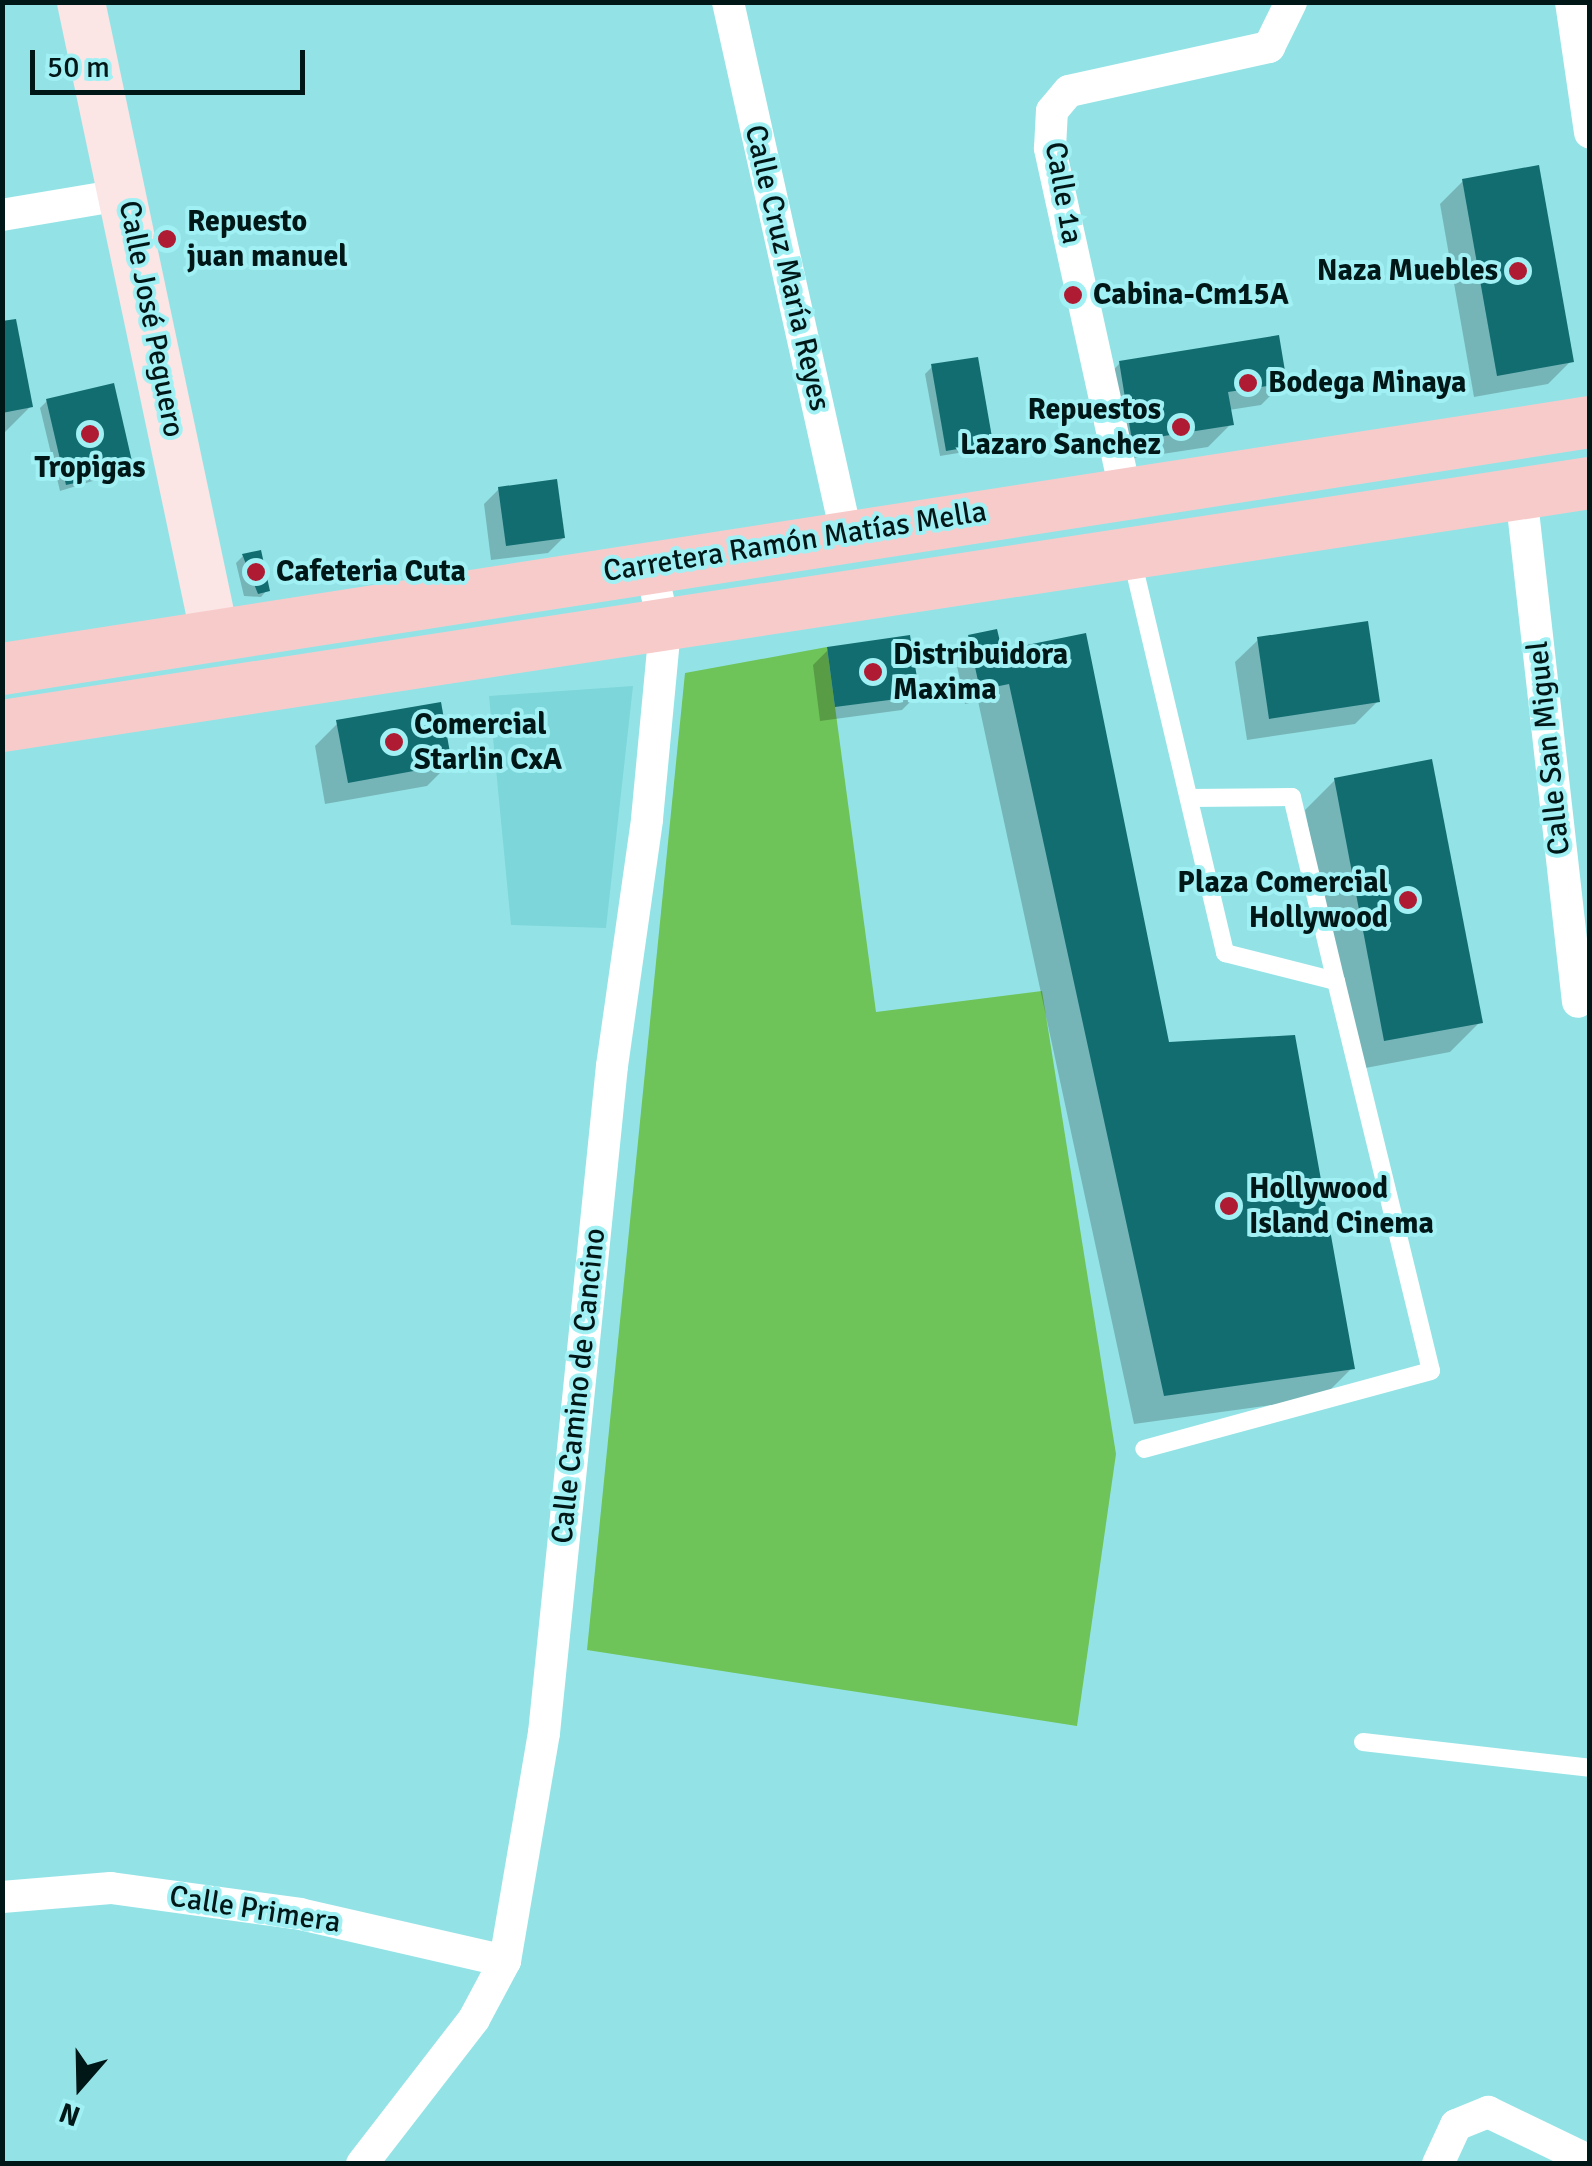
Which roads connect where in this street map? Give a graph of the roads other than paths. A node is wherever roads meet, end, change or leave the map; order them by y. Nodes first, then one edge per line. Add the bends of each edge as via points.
1 (81, 2) edge
2 (728, 2) edge
3 (1292, 2) edge
4 (1571, 2) edge
5 (1590, 133) edge
6 (126, 194) junction
7 (2, 215) edge
8 (1590, 422) edge
9 (1590, 483) edge
10 (1125, 490) junction
11 (1521, 493) junction
12 (846, 533) junction
13 (1132, 559) junction
14 (650, 565) junction
15 (665, 628) junction
16 (215, 636) junction
17 (2, 668) edge
18 (2, 726) edge
19 (1189, 798) junction
20 (1336, 981) junction
21 (1578, 1002) dead end
22 (1144, 1449) dead end
23 (1363, 1742) dead end
24 (1590, 1768) edge
25 (2, 1898) edge
26 (505, 1961) junction
27 (1590, 2161) edge
28 (362, 2164) edge
29 (1438, 2164) edge

1 - 6 main road, Calle José Peguero
2 - 12 street, Calle Cruz María Reyes
3 - 10 street, Calle 1a via 1269,47 1069,92 1052,111 1050,148
4 - 5 street
6 - 7 street
6 - 16 main road, Calle José Peguero
8 - 10 main road, Carretera Ramón Matías Mella
9 - 11 main road
10 - 12 main road, Carretera Ramón Matías Mella
11 - 13 main road
11 - 21 street, Calle San Miguel
12 - 14 main road, Carretera Ramón Matías Mella
13 - 15 main road
13 - 19 lane
14 - 15 street, Calle Camino de Cancino
14 - 16 main road, Carretera Ramón Matías Mella
15 - 18 main road
15 - 26 street, Calle Camino de Cancino via 544,1733
16 - 17 main road, Carretera Ramón Matías Mella
19 - 20 lane via 1225,953
19 - 20 lane via 1292,797
20 - 22 lane via 1430,1372
23 - 24 lane
25 - 26 street, Calle Primera via 111,1888 300,1914
26 - 28 street, Calle Camino de Cancino via 474,2019
27 - 29 street via 1488,2112 1456,2125

